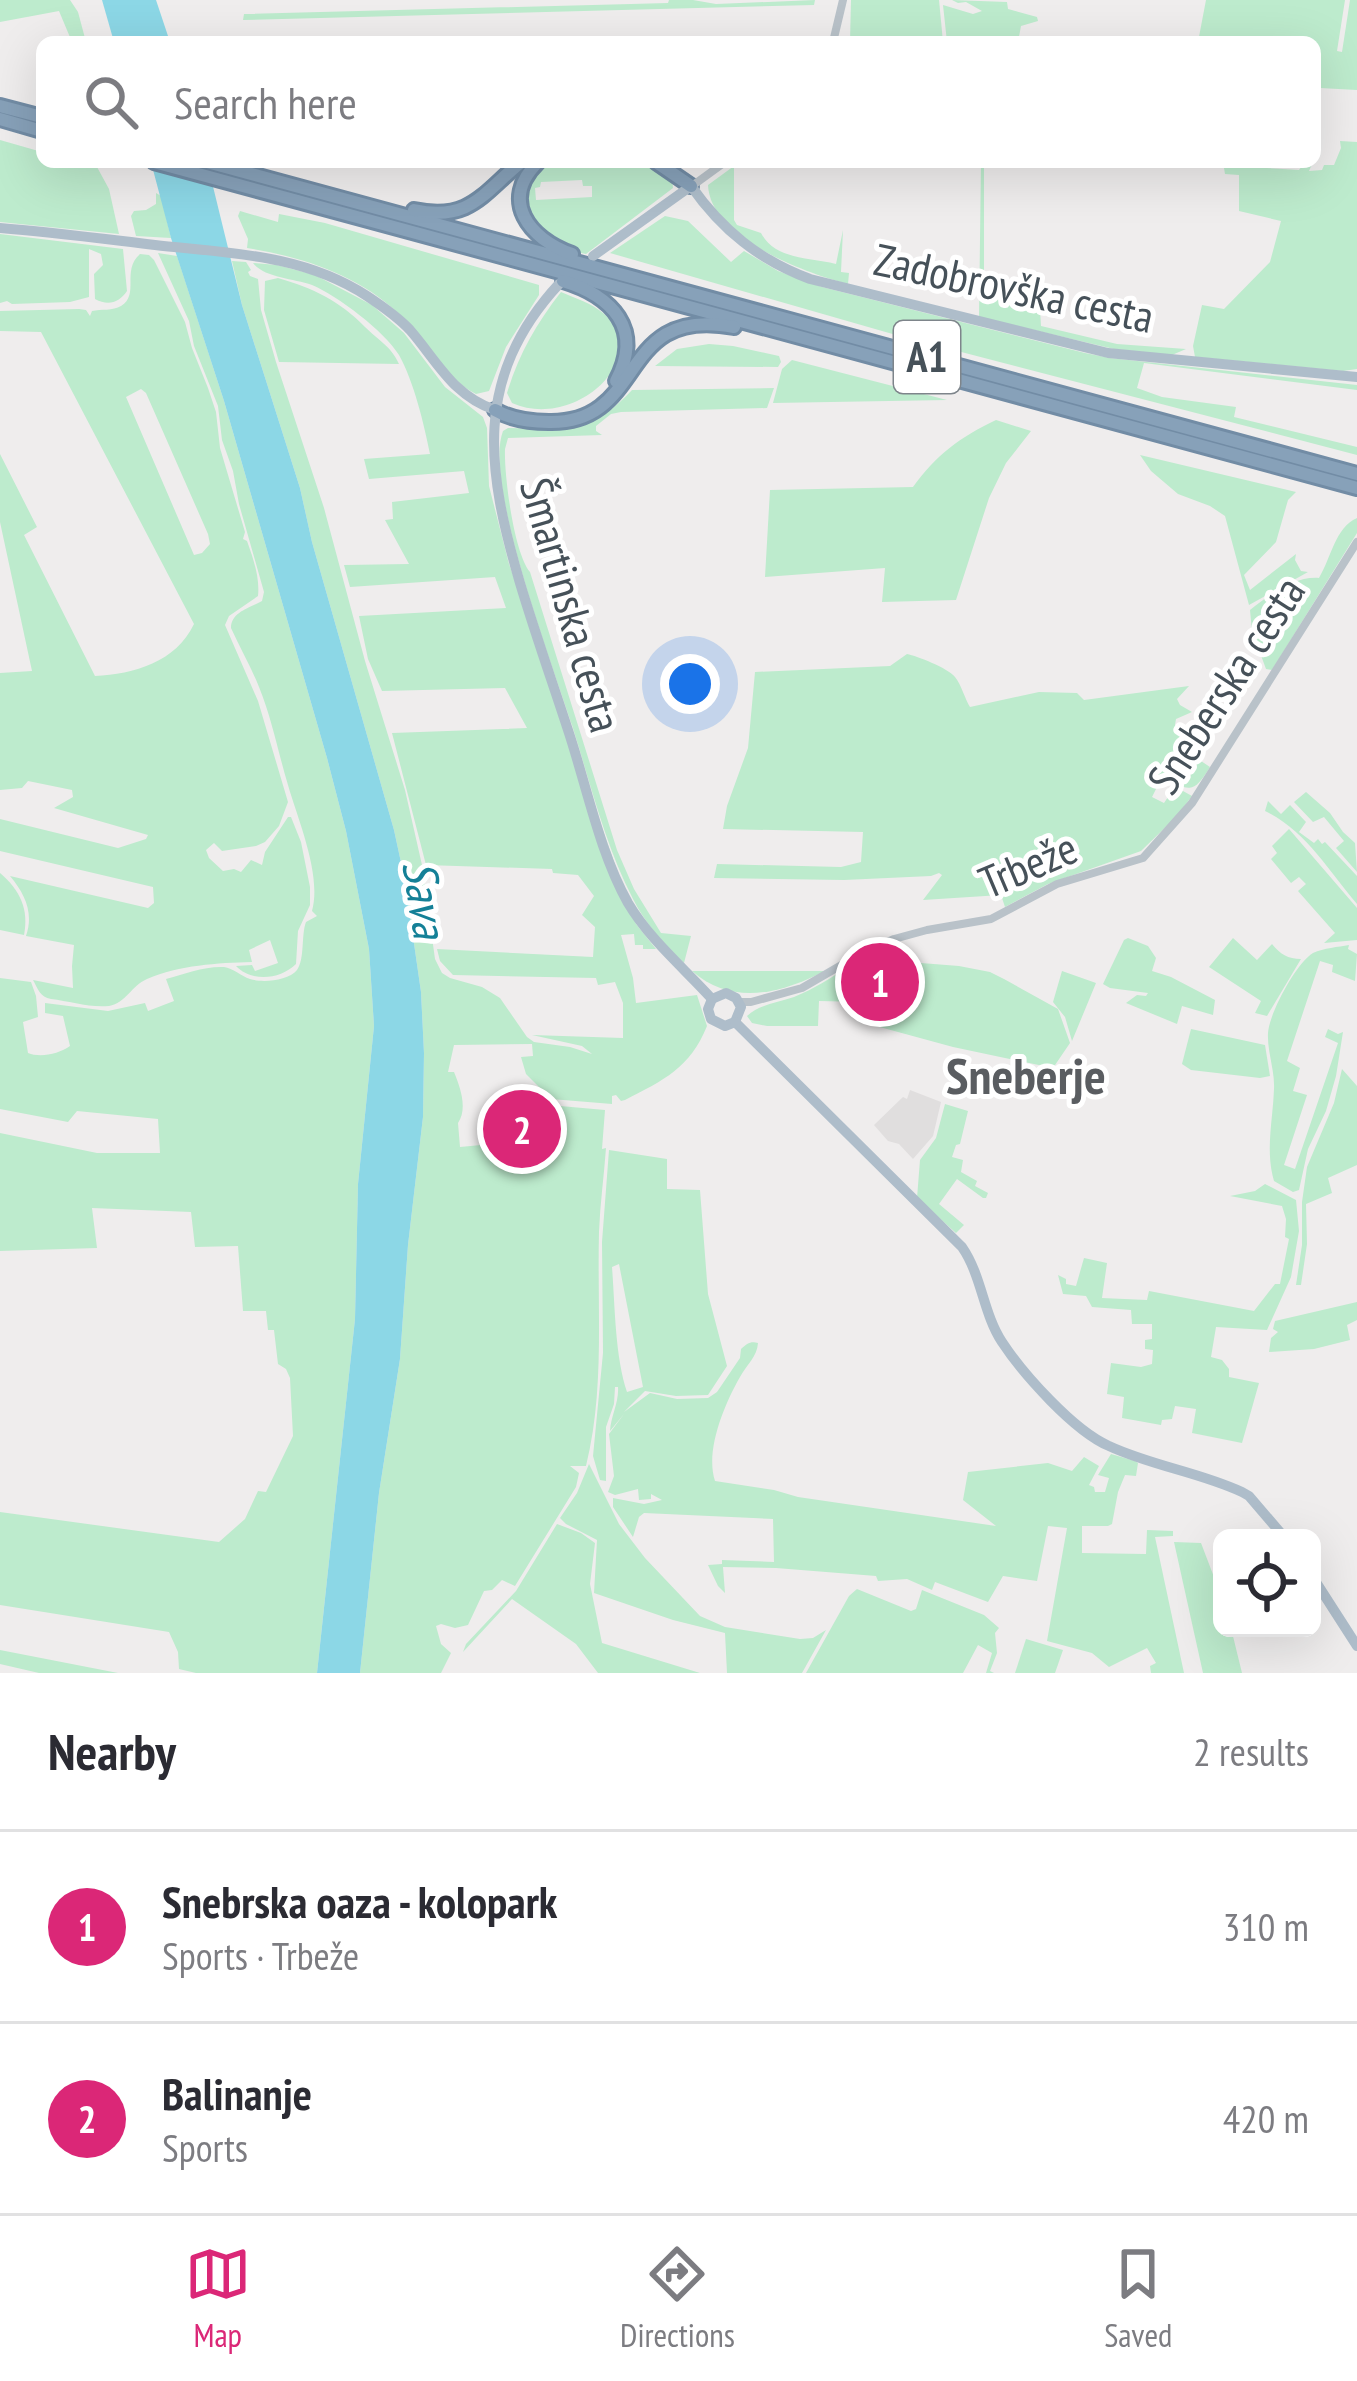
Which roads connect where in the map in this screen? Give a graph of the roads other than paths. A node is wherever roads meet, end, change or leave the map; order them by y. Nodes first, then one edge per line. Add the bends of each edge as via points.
1 (843, 0) edge
2 (834, 36) edge
3 (0, 106) edge
4 (36, 115) edge
5 (0, 119) edge
6 (36, 129) edge
7 (176, 168) edge
8 (230, 168) edge
9 (515, 168) edge
10 (532, 168) edge
11 (665, 168) edge
12 (675, 168) edge
13 (716, 168) edge
14 (691, 186) junction
15 (319, 192) junction
16 (0, 228) edge
17 (593, 256) dead end
18 (518, 261) junction
19 (605, 270) junction
20 (559, 284) dead end
21 (786, 334) junction
22 (1357, 377) edge
23 (495, 410) junction
24 (1357, 474) edge
25 (1357, 488) edge
26 (1357, 542) edge
27 (1143, 858) joint
28 (712, 999) junction
29 (739, 1002) junction
30 (735, 1022) junction
31 (1277, 1529) edge
32 (1321, 1590) edge
33 (1357, 1646) edge

1 - 2 street
3 - 4 highway
5 - 6 highway
7 - 18 highway, A1
8 - 15 highway, A1
9 - 15 highway via 480,201 450,212
10 - 19 highway via 520,197 529,226
11 - 14 highway
12 - 14 highway
13 - 14 street
14 - 17 main road
14 - 22 main road, Zadobrovška cesta via 741,242 810,279 1108,352
15 - 19 highway, A1
16 - 23 main road via 316,269 408,328 456,388
18 - 21 highway, A1
18 - 23 highway via 608,304 622,322 626,354 612,387 585,409
19 - 24 highway, A1
20 - 23 main road, Šmartinska cesta via 516,344
21 - 23 highway via 682,327 648,347 617,392 589,415 541,422
21 - 25 highway, A1
23 - 28 main road, Šmartinska cesta via 505,529 608,853 637,917
26 - 27 street, Sneberska cesta via 1192,802
27 - 29 street, Trbeže via 1057,884 991,920 894,939 802,988
28 - 29 main road via 726,993
28 - 30 main road via 711,1019
29 - 30 main road
30 - 31 main road via 962,1247 1003,1343 1082,1430 1242,1492
32 - 33 main road

